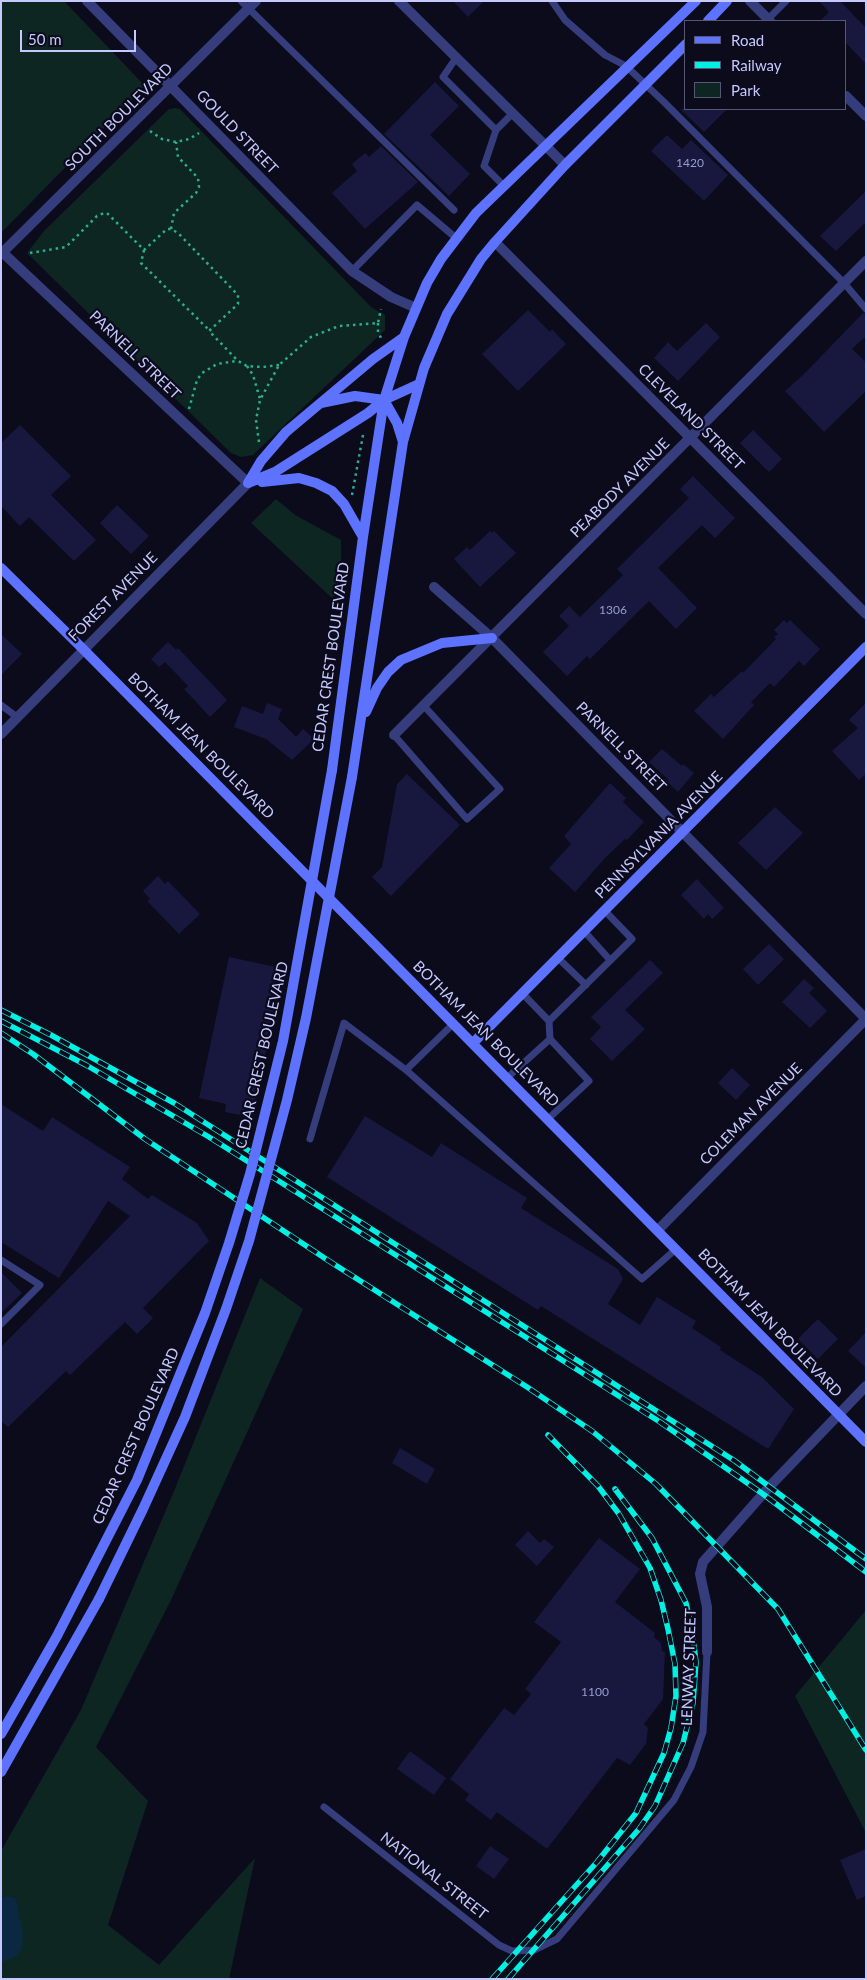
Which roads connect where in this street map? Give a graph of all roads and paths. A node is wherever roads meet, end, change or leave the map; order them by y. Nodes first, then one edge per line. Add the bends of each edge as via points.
1 (87, 1) edge
2 (399, 1) edge
3 (552, 1) edge
4 (696, 1) edge
5 (727, 1) edge
6 (750, 1) edge
7 (786, 1) edge
8 (248, 4) edge
9 (709, 20) edge
10 (769, 20) edge
11 (684, 46) edge
12 (456, 58) junction
13 (626, 66) junction
14 (645, 84) junction
15 (172, 86) junction
16 (847, 97) edge
17 (512, 114) junction
18 (866, 116) edge
19 (496, 130) junction
20 (150, 131) dead end
21 (201, 131) dead end
22 (176, 142) junction
23 (544, 145) junction
24 (565, 165) junction
25 (503, 185) junction
26 (454, 210) dead end
27 (171, 229) junction
28 (456, 238) junction
29 (495, 242) junction
30 (144, 250) junction
31 (2, 252) edge
32 (30, 253) dead end
33 (866, 262) edge
34 (352, 271) junction
35 (844, 283) junction
36 (381, 308) dead end
37 (416, 308) junction
38 (866, 309) edge
39 (378, 323) junction
40 (209, 331) junction
41 (404, 337) junction
42 (381, 338) dead end
43 (238, 361) junction
44 (279, 365) junction
45 (247, 366) junction
46 (419, 384) junction
47 (260, 400) junction
48 (384, 400) junction
49 (318, 403) junction
50 (189, 409) dead end
51 (363, 435) dead end
52 (690, 438) junction
53 (259, 442) dead end
54 (403, 442) junction
55 (248, 483) junction
56 (351, 500) dead end
57 (363, 537) junction
58 (1, 568) edge
59 (434, 587) dead end
60 (866, 614) edge
61 (492, 638) junction
62 (866, 648) edge
63 (84, 649) junction
64 (1, 706) edge
65 (424, 706) junction
66 (17, 717) junction
67 (361, 722) junction
68 (1, 734) edge
69 (394, 735) joint
70 (684, 832) junction
71 (605, 911) junction
72 (584, 931) junction
73 (558, 958) junction
74 (610, 960) junction
75 (586, 985) junction
76 (522, 993) junction
77 (866, 1019) edge
78 (549, 1021) junction
79 (454, 1024) junction
80 (550, 1039) junction
81 (473, 1043) junction
82 (406, 1070) junction
83 (507, 1078) junction
84 (548, 1119) junction
85 (310, 1139) dead end
86 (658, 1230) junction
87 (676, 1249) junction
88 (1, 1260) edge
89 (1, 1324) edge
90 (866, 1386) edge
91 (838, 1414) junction
92 (866, 1442) edge
93 (707, 1652) joint
94 (1, 1734) edge
95 (1, 1772) edge
96 (324, 1807) dead end
97 (534, 1950) joint

1 - 15 street, GOULD STREET
2 - 12 street
3 - 13 lane via 565,20 599,49
4 - 13 main road, CEDAR CREST BOULEVARD
5 - 9 main road
6 - 10 street
7 - 10 lane
8 - 15 street, SOUTH BOULEVARD
8 - 26 lane
11 - 14 main road
12 - 17 street
12 - 19 lane via 443,77
13 - 14 lane
13 - 23 main road, CEDAR CREST BOULEVARD
14 - 24 main road
14 - 35 lane
15 - 31 street, SOUTH BOULEVARD
15 - 34 street, GOULD STREET
16 - 18 street
17 - 19 lane
17 - 23 street
19 - 25 lane via 484,166
20 - 22 path via 162,139
21 - 22 path
22 - 27 path via 178,156 198,178 199,187 174,213
23 - 24 street
23 - 25 main road, CEDAR CREST BOULEVARD
24 - 29 main road
25 - 28 main road, CEDAR CREST BOULEVARD
27 - 30 path
27 - 40 path via 238,295 238,304
28 - 34 lane via 417,206
28 - 37 main road, CEDAR CREST BOULEVARD via 441,259
29 - 46 main road via 447,314
29 - 52 street, CLEVELAND STREET
30 - 32 path via 104,214 66,247
30 - 40 path via 141,263
31 - 55 street, PARNELL STREET
33 - 35 street, PEABODY AVENUE
34 - 37 street, GOULD STREET via 366,282
35 - 38 lane
35 - 52 street, PEABODY AVENUE
36 - 39 path
37 - 41 main road, CEDAR CREST BOULEVARD
39 - 42 path
39 - 44 path via 339,326 311,337
40 - 43 path
41 - 48 main road, CEDAR CREST BOULEVARD
41 - 49 main road
43 - 45 path
43 - 50 path via 217,364 202,373
44 - 45 path
44 - 47 path
45 - 47 path via 254,375
46 - 48 main road
46 - 54 main road
47 - 53 path via 256,420
48 - 49 main road via 355,396
48 - 54 main road
48 - 55 main road via 360,419 275,472
48 - 57 main road, CEDAR CREST BOULEVARD
49 - 55 main road via 286,432 261,461
51 - 56 path
52 - 60 street, CLEVELAND STREET
52 - 61 street, PEABODY AVENUE
54 - 67 main road
55 - 57 main road via 299,478 316,482 332,491 344,504
55 - 63 street, FOREST AVENUE
57 - 94 main road, CEDAR CREST BOULEVARD, bridge via 332,770 284,1041 250,1174 205,1313 137,1480 58,1636
58 - 63 main road, BOTHAM JEAN BOULEVARD
59 - 61 street, PARNELL STREET
61 - 65 street, PEABODY AVENUE
61 - 67 main road via 442,643 401,660 377,688
61 - 70 street, PARNELL STREET
62 - 70 main road, PENNSYLVANIA AVENUE
63 - 66 street, FOREST AVENUE
63 - 79 main road, BOTHAM JEAN BOULEVARD
64 - 66 lane
65 - 69 street, PEABODY AVENUE
65 - 69 lane via 500,789 467,819
66 - 68 street, FOREST AVENUE
67 - 95 main road, bridge via 306,1018 249,1240 226,1309 185,1417 143,1509 78,1638
70 - 71 main road, PENNSYLVANIA AVENUE
70 - 77 street, PARNELL STREET
71 - 72 main road, PENNSYLVANIA AVENUE
71 - 74 lane via 632,939
72 - 73 main road, PENNSYLVANIA AVENUE
72 - 74 lane
73 - 75 lane
73 - 76 main road, PENNSYLVANIA AVENUE
74 - 75 lane
75 - 78 lane
76 - 78 lane
76 - 81 main road, PENNSYLVANIA AVENUE
77 - 86 street, COLEMAN AVENUE
78 - 80 lane
79 - 81 main road, BOTHAM JEAN BOULEVARD
79 - 82 lane
80 - 83 lane
80 - 84 lane via 588,1081
81 - 83 main road, BOTHAM JEAN BOULEVARD
82 - 85 lane via 344,1023
82 - 87 lane via 642,1279
83 - 84 main road, BOTHAM JEAN BOULEVARD
84 - 86 main road, BOTHAM JEAN BOULEVARD
86 - 87 main road, BOTHAM JEAN BOULEVARD
87 - 91 main road, BOTHAM JEAN BOULEVARD
88 - 89 lane via 40,1285
90 - 91 street, LENWAY STREET
91 - 92 main road, BOTHAM JEAN BOULEVARD
91 - 93 street, LENWAY STREET via 703,1562 700,1574 707,1607
93 - 97 lane, LENWAY STREET via 703,1732 691,1767 674,1800 557,1940
96 - 97 lane, NATIONAL STREET via 499,1945 512,1951

